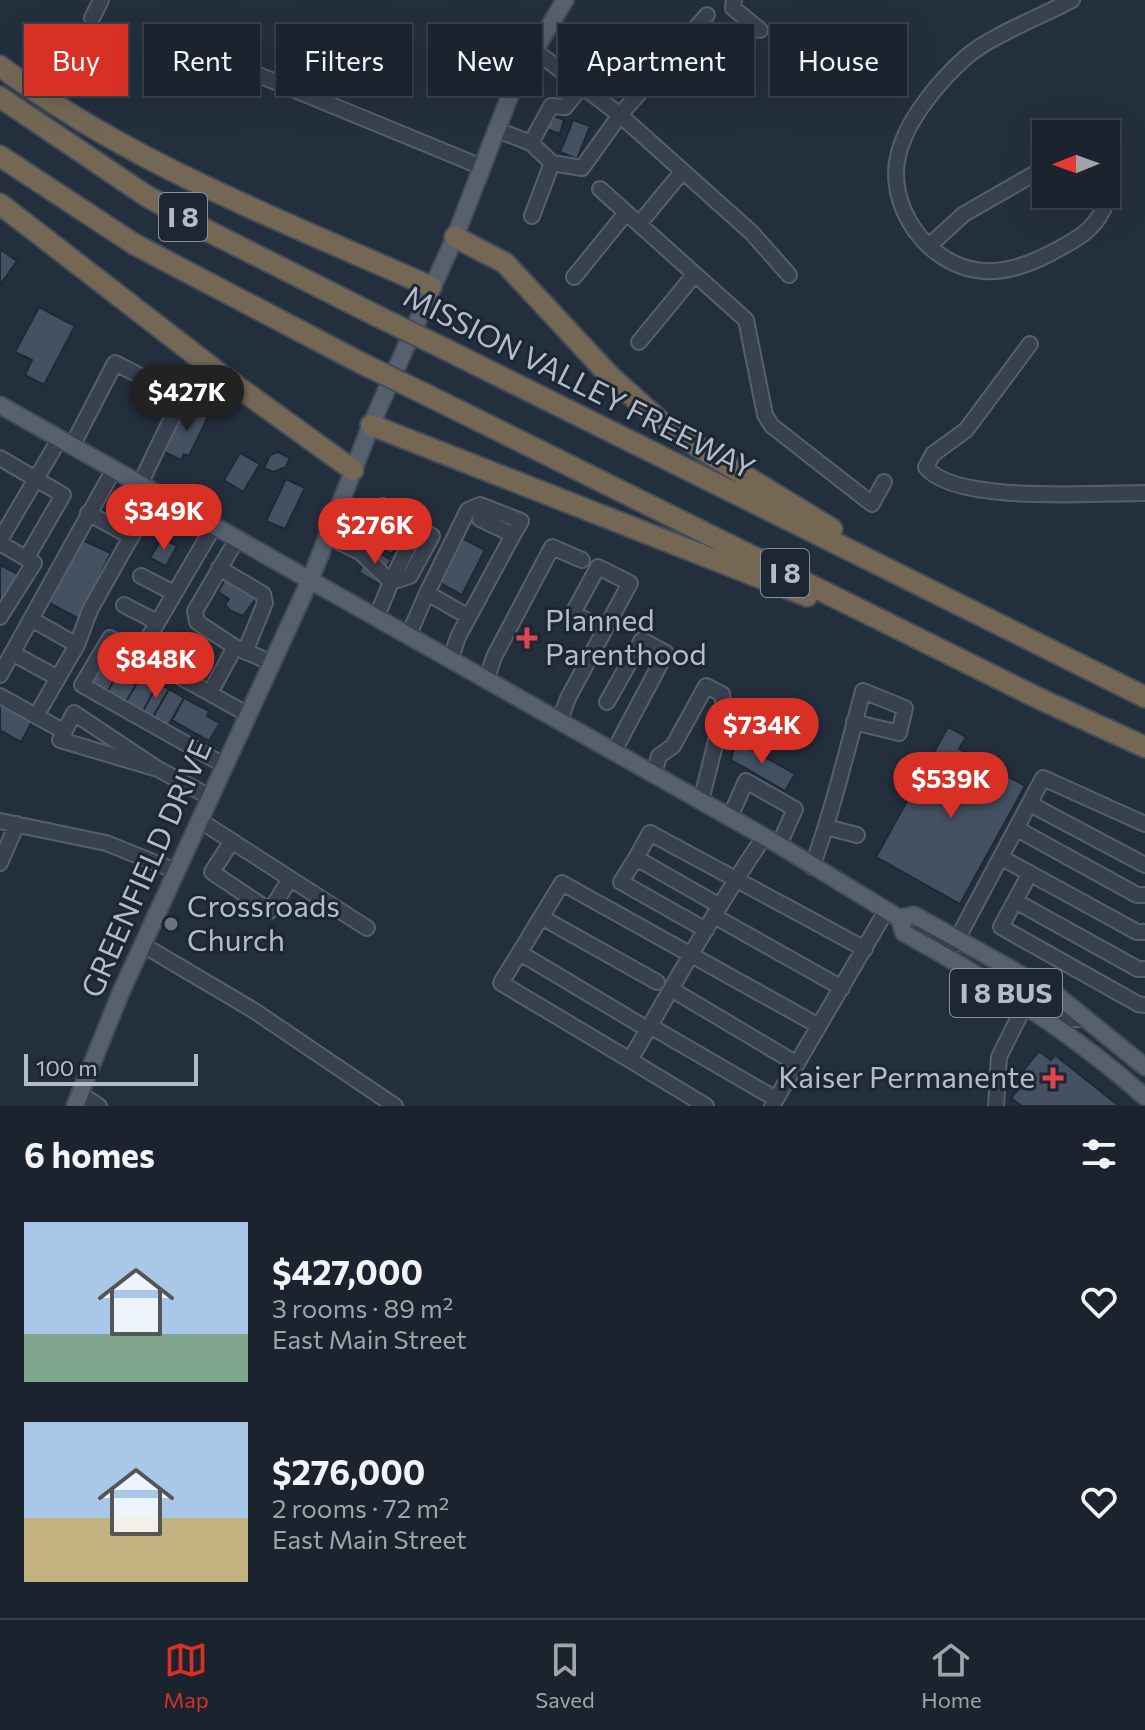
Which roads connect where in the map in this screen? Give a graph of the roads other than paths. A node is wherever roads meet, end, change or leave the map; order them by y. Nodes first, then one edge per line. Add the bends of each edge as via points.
1 (101, 0) edge
2 (565, 0) edge
3 (734, 0) edge
4 (1072, 0) edge
5 (707, 15) dead end
6 (92, 18) dead end
7 (760, 30) dead end
8 (542, 37) edge
9 (0, 66) edge
10 (260, 76) edge
11 (510, 96) edge
12 (574, 96) edge
13 (595, 96) edge
14 (0, 97) edge
15 (620, 115) junction
16 (497, 130) junction
17 (531, 143) junction
18 (0, 156) edge
19 (552, 163) junction
20 (482, 167) junction
21 (682, 172) junction
22 (1032, 175) edge
23 (600, 189) dead end
24 (0, 204) edge
25 (1103, 208) edge
26 (626, 213) junction
27 (532, 216) dead end
28 (639, 224) junction
29 (455, 237) junction
30 (930, 245) junction
31 (695, 274) junction
32 (789, 275) dead end
33 (574, 277) dead end
34 (431, 287) junction
35 (639, 342) dead end
36 (1030, 344) dead end
37 (0, 405) edge
38 (371, 425) junction
39 (66, 442) junction
40 (0, 458) edge
41 (114, 469) junction
42 (353, 470) junction
43 (36, 478) junction
44 (884, 482) dead end
45 (140, 484) junction
46 (156, 493) junction
47 (1145, 493) edge
48 (88, 513) junction
49 (480, 519) dead end
50 (214, 526) junction
51 (513, 535) junction
52 (326, 536) junction
53 (131, 537) junction
54 (237, 539) junction
55 (0, 541) edge
56 (360, 552) junction
57 (26, 559) junction
58 (582, 560) dead end
59 (190, 565) junction
60 (216, 573) junction
61 (141, 576) dead end
62 (311, 578) junction
63 (391, 582) junction
64 (174, 593) junction
65 (427, 593) junction
66 (124, 605) dead end
67 (978, 613) junction
68 (377, 616) junction
69 (0, 617) edge
70 (469, 617) junction
71 (31, 619) junction
72 (157, 622) junction
73 (604, 630) junction
74 (409, 634) junction
75 (929, 644) junction
76 (77, 645) junction
77 (240, 649) junction
78 (12, 653) junction
79 (139, 654) junction
80 (451, 658) junction
81 (270, 662) junction
82 (0, 675) edge
83 (58, 678) junction
84 (487, 678) junction
85 (210, 693) junction
86 (0, 696) edge
87 (1145, 697) edge
88 (607, 702) dead end
89 (247, 714) junction
90 (36, 716) junction
91 (560, 720) junction
92 (854, 722) dead end
93 (65, 732) junction
94 (1145, 747) edge
95 (614, 751) junction
96 (224, 765) junction
97 (158, 769) junction
98 (654, 774) junction
99 (210, 797) junction
100 (701, 801) junction
101 (1030, 804) junction
102 (730, 817) junction
103 (199, 820) junction
104 (0, 821) edge
105 (17, 824) junction
106 (1145, 824) edge
107 (826, 827) junction
108 (1017, 829) junction
109 (857, 835) dead end
110 (232, 841) junction
111 (772, 841) junction
112 (636, 858) junction
113 (1002, 858) junction
114 (0, 863) edge
115 (1145, 865) edge
116 (812, 867) junction
117 (176, 871) junction
118 (1030, 873) junction
119 (737, 877) junction
120 (290, 879) junction
121 (1145, 895) edge
122 (1015, 901) junction
123 (717, 911) junction
124 (893, 914) junction
125 (541, 917) junction
126 (367, 928) dead end
127 (706, 930) junction
128 (1145, 932) edge
129 (907, 935) junction
130 (958, 939) junction
131 (143, 945) junction
132 (865, 949) junction
133 (520, 953) junction
134 (691, 955) junction
135 (1145, 969) edge
136 (657, 982) dead end
137 (842, 988) junction
138 (671, 989) junction
139 (1024, 1004) junction
140 (1145, 1005) edge
141 (1087, 1019) junction
142 (644, 1025) junction
143 (819, 1026) junction
144 (630, 1060) junction
145 (797, 1064) junction
146 (1145, 1067) edge
147 (1145, 1097) edge
148 (77, 1100) edge
149 (774, 1103) edge
150 (99, 1106) edge
151 (395, 1106) edge
152 (706, 1106) edge
153 (996, 1106) edge

1 - 6 street
2 - 8 main road, GREENFIELD DRIVE
3 - 7 street via 733,8
4 - 30 street via 966,56 908,127 898,155 901,208
5 - 15 street
9 - 34 highway via 80,121 171,171
10 - 20 street
11 - 16 main road, GREENFIELD DRIVE
12 - 17 street via 565,107 551,106
13 - 15 street
14 - 67 highway, MISSION VALLEY FREEWAY / I 8, bridge via 158,202
15 - 19 street via 582,168
15 - 21 street
16 - 17 street
16 - 20 main road, GREENFIELD DRIVE
17 - 19 street
18 - 75 highway, I 8, bridge via 134,244 361,363
19 - 27 street
20 - 29 main road, GREENFIELD DRIVE
21 - 28 street
21 - 32 street via 752,233
22 - 30 street via 964,214
23 - 26 street
24 - 42 highway
25 - 30 street via 1079,237 1033,262 1004,270 980,271 957,264
26 - 28 street
26 - 33 street
28 - 31 street
29 - 34 main road, GREENFIELD DRIVE
29 - 67 highway via 505,263 610,376 670,430
31 - 35 street
31 - 44 street via 746,320 765,415 772,426 872,504
34 - 38 main road, GREENFIELD DRIVE
36 - 47 street via 966,430 933,454 926,467 933,477 979,492
37 - 39 main road, I 8 BUS
38 - 42 main road, GREENFIELD DRIVE
38 - 75 highway
39 - 41 main road, I 8 BUS
39 - 43 street
39 - 45 street via 115,363 182,397
40 - 43 street
41 - 45 main road, I 8 BUS
41 - 48 street
42 - 52 main road, GREENFIELD DRIVE
43 - 55 street
43 - 57 street via 63,495
45 - 46 main road, I 8 BUS
46 - 50 main road, I 8 BUS
46 - 53 street
48 - 53 street
48 - 71 street
49 - 51 street
50 - 54 main road, I 8 BUS
50 - 59 street
51 - 65 street via 521,521 480,505 468,510
51 - 70 street
52 - 56 street
52 - 62 main road, GREENFIELD DRIVE
53 - 76 street via 90,610
54 - 60 street
54 - 62 main road, I 8 BUS
55 - 57 street
56 - 63 street
56 - 63 street via 383,506 432,536 410,576
57 - 69 street via 34,563
58 - 84 street via 552,547
59 - 60 street
59 - 64 street
60 - 77 street via 195,617
60 - 77 street via 263,594 265,603
61 - 64 street
62 - 68 main road, I 8 BUS
62 - 81 main road, GREENFIELD DRIVE
63 - 68 street
64 - 72 street
65 - 70 street
65 - 74 street
66 - 72 street
67 - 87 highway, MISSION VALLEY FREEWAY / I 8
68 - 74 main road, I 8 BUS
70 - 80 street
71 - 76 street
71 - 78 street
72 - 79 street
73 - 73 street via 630,583 598,567 573,613
73 - 91 street
74 - 80 main road, I 8 BUS
75 - 94 highway, I 8
76 - 83 street
77 - 81 street
77 - 85 street
78 - 82 street
78 - 83 street
79 - 85 street
79 - 96 street via 110,638 82,685
80 - 84 main road, I 8 BUS
81 - 89 main road, GREENFIELD DRIVE
83 - 90 street
84 - 91 main road, I 8 BUS
85 - 89 street
86 - 90 street
88 - 95 street via 642,640 666,653
89 - 96 main road, GREENFIELD DRIVE
90 - 93 street
91 - 95 main road, I 8 BUS
92 - 107 street
93 - 97 street via 60,740
93 - 97 street via 74,713
95 - 98 main road, I 8 BUS
96 - 99 main road, GREENFIELD DRIVE
97 - 99 street
98 - 100 main road, I 8 BUS
98 - 100 street via 659,756 673,746 706,686 722,694 724,709
99 - 103 main road, GREENFIELD DRIVE
100 - 102 main road, I 8 BUS
101 - 106 street via 1043,778
101 - 108 street
101 - 115 street
102 - 111 main road, I 8 BUS
102 - 111 street via 746,781 795,809
103 - 110 street
103 - 117 main road, GREENFIELD DRIVE
104 - 105 street
105 - 114 street
105 - 117 street via 106,843
107 - 109 street
107 - 116 street
108 - 113 street
108 - 121 street
110 - 120 street
110 - 120 street via 212,872 270,911
111 - 116 main road, I 8 BUS
111 - 119 street
112 - 119 street via 650,833
112 - 123 street
112 - 127 street via 621,882
113 - 118 street
113 - 130 street
116 - 124 main road, I 8 BUS
117 - 131 main road, GREENFIELD DRIVE
118 - 122 street
118 - 128 street
119 - 123 street
119 - 132 street
120 - 126 street
122 - 135 street
122 - 140 street via 1001,927
123 - 127 street
123 - 137 street
124 - 129 main road
124 - 130 main road, I 8 BUS via 914,915
124 - 132 street
125 - 133 street
125 - 134 street via 562,883
125 - 136 street
127 - 134 street
129 - 130 street via 921,932 950,946
129 - 139 main road, I 8 BUS
130 - 141 main road, I 8 BUS via 1054,993
131 - 148 main road, GREENFIELD DRIVE
131 - 151 street via 253,1010
132 - 137 street
133 - 142 street
133 - 144 street via 501,983
134 - 138 street
134 - 143 street
137 - 143 street
138 - 142 street
138 - 145 street
139 - 141 street via 1035,999 1066,1019
139 - 147 main road, I 8 BUS via 1104,1060
139 - 153 street via 999,1057
141 - 146 main road, I 8 BUS
142 - 144 street
142 - 149 street
143 - 145 street
144 - 152 street
145 - 149 street
148 - 150 street

